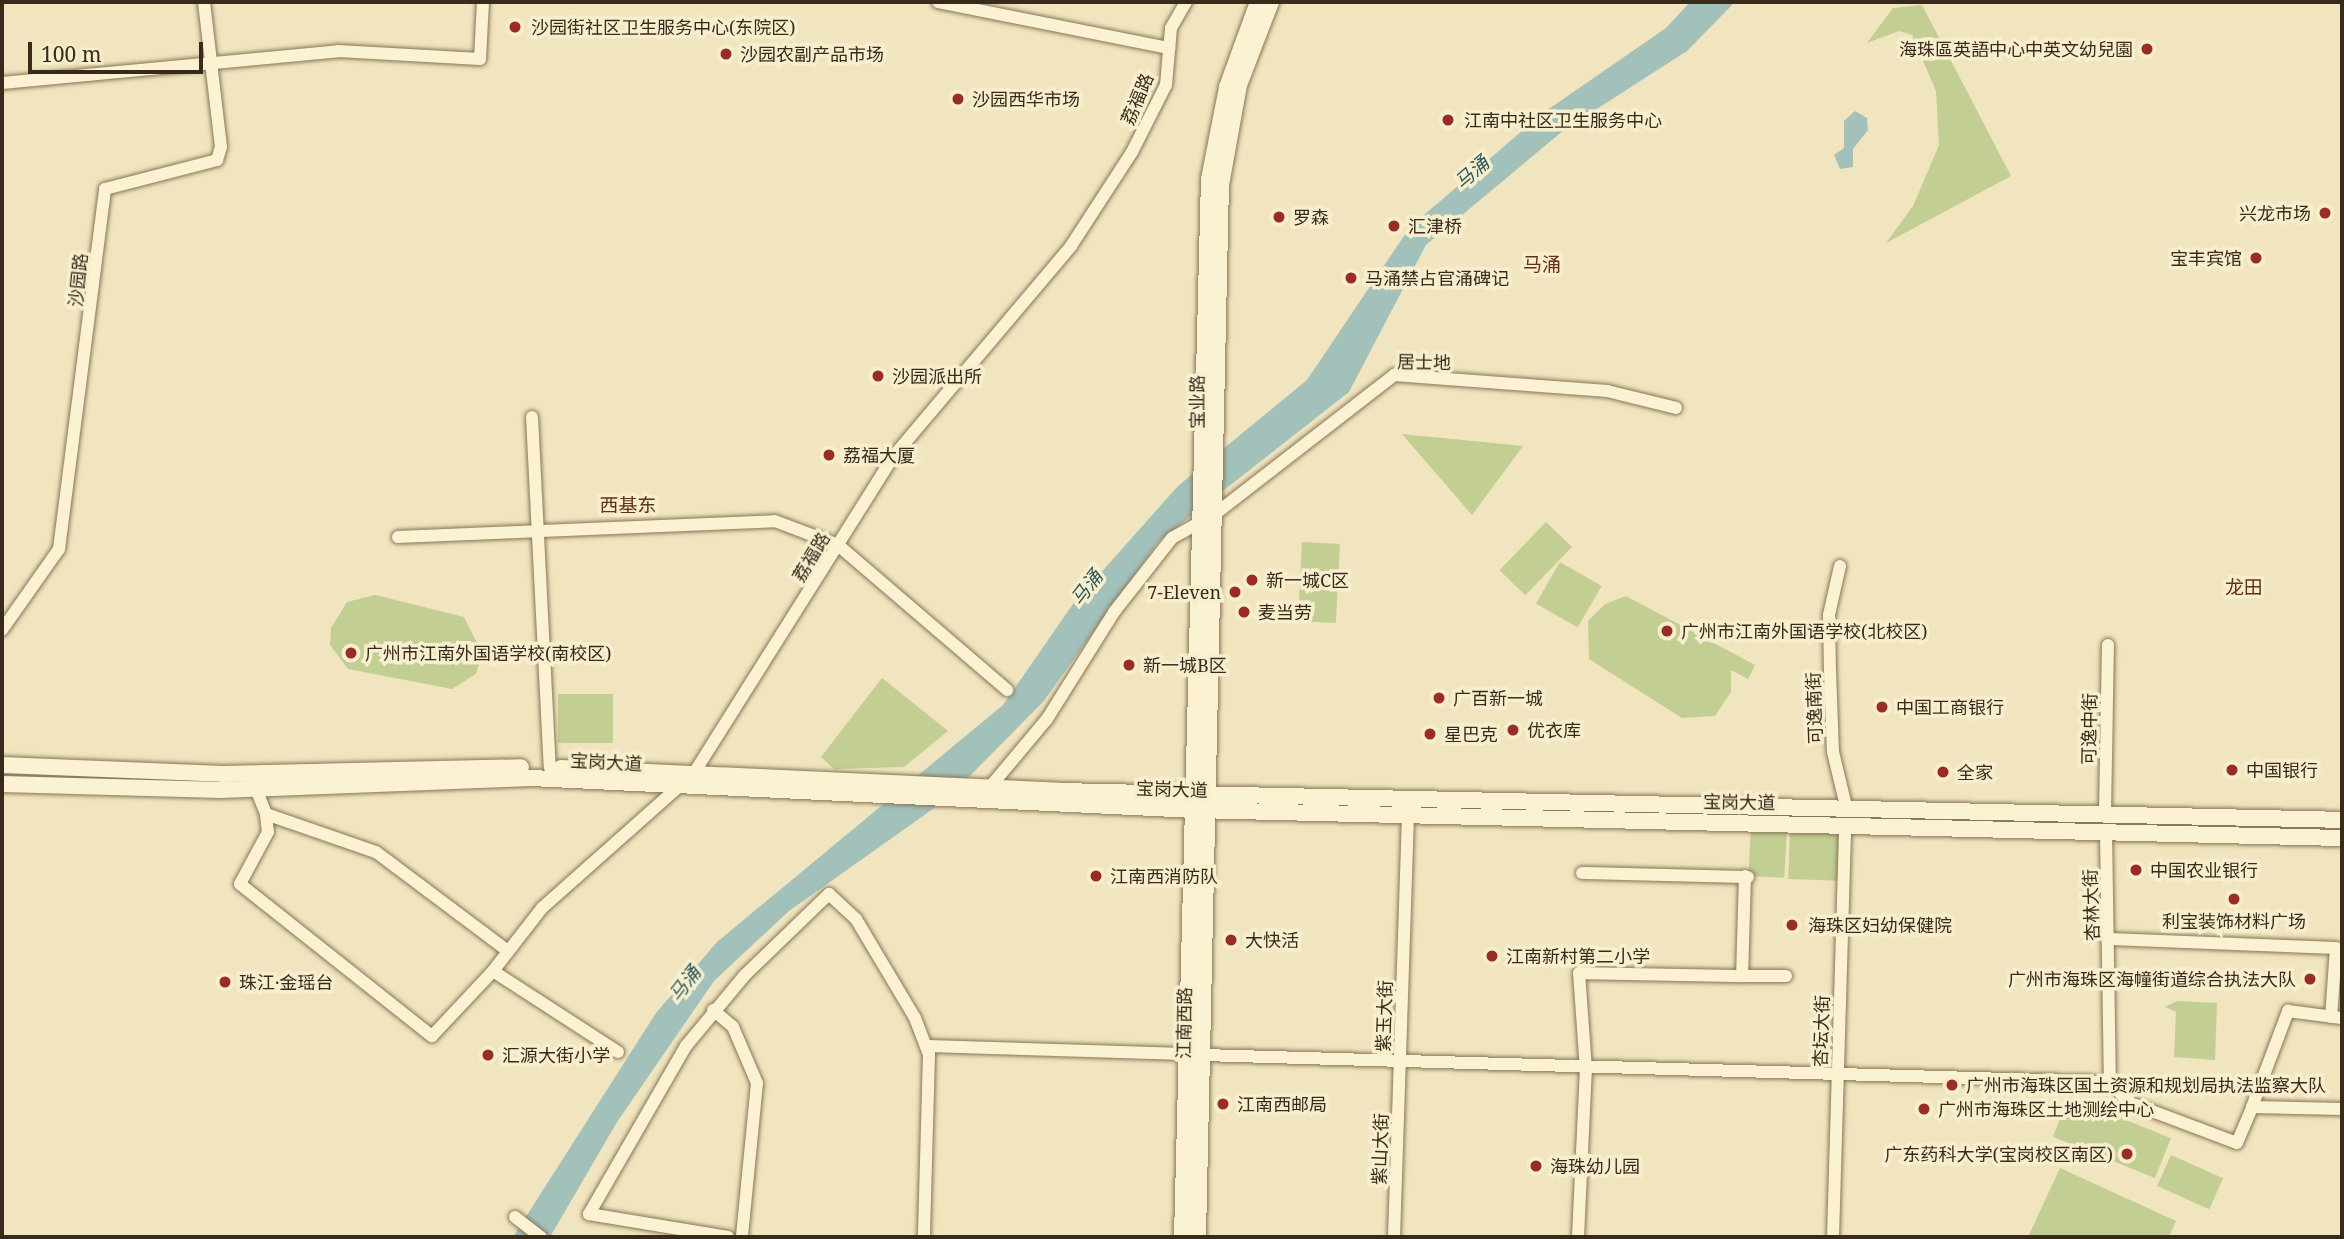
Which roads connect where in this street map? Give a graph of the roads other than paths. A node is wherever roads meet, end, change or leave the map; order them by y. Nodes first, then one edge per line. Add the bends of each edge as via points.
1 (204, 2) edge
2 (483, 2) edge
3 (938, 2) edge
4 (1186, 2) edge
5 (1258, 2) edge
6 (1271, 2) edge
7 (1169, 48) junction
8 (210, 63) junction
9 (2, 83) edge
10 (1676, 408) dead end
11 (532, 417) dead end
12 (1210, 447) junction
13 (1207, 517) junction
14 (535, 531) junction
15 (398, 537) dead end
16 (838, 545) junction
17 (1840, 566) dead end
18 (2, 630) edge
19 (2109, 645) dead end
20 (1007, 690) dead end
21 (2, 765) edge
22 (550, 768) junction
23 (694, 773) junction
24 (2, 784) edge
25 (680, 785) junction
26 (990, 787) junction
27 (256, 789) junction
28 (1060, 797) junction
29 (1202, 802) junction
30 (1846, 806) junction
31 (266, 814) junction
32 (2105, 814) junction
33 (1408, 815) junction
34 (2342, 820) edge
35 (1846, 826) junction
36 (2106, 833) junction
37 (2342, 838) edge
38 (1582, 873) dead end
39 (2110, 939) junction
40 (508, 951) junction
41 (493, 971) junction
42 (1742, 976) junction
43 (1786, 976) dead end
44 (713, 1010) junction
45 (2337, 1018) edge
46 (926, 1046) junction
47 (618, 1052) dead end
48 (1194, 1054) junction
49 (1400, 1062) junction
50 (1586, 1070) junction
51 (1837, 1071) junction
52 (2110, 1082) junction
53 (2252, 1107) junction
54 (2342, 1109) edge
55 (515, 1217) dead end
56 (703, 1235) edge
57 (541, 1237) edge
58 (727, 1237) edge
59 (742, 1237) edge
60 (924, 1237) edge
61 (1182, 1237) edge
62 (1198, 1237) edge
63 (1394, 1237) edge
64 (1578, 1237) edge
65 (1833, 1237) edge

1 - 8 street, 沙园路
2 - 8 street via 480,59 338,51
3 - 7 street
4 - 7 street, 荔福路 via 1171,28
5 - 12 main road, 宝业路 via 1227,87 1212,156
6 - 12 main road, 宝业路 via 1239,85 1223,159
7 - 16 street, 荔福路 via 1166,85 1132,152 1071,246 892,458
8 - 9 street
8 - 18 street, 沙园路 via 221,147 217,160 105,189 59,549
10 - 13 street, 居士地 via 1607,391 1394,375
11 - 14 street
12 - 13 main road, 宝业路
13 - 26 street, 居士地 via 1172,538 1151,560 1047,719
13 - 29 main road, 宝业路
14 - 15 street
14 - 16 street via 775,521
14 - 22 street
16 - 20 street
16 - 23 street, 荔福路
17 - 30 street, 可逸南街 via 1829,615 1830,671 1833,752
19 - 32 street, 可逸中街
21 - 22 main road, 宝岗大道 via 223,774
22 - 23 main road, 宝岗大道
23 - 25 street, 荔福路
23 - 26 main road, 宝岗大道
24 - 27 main road, 宝岗大道
25 - 27 main road, 宝岗大道 via 479,777
25 - 28 main road, 宝岗大道
25 - 40 street, 荔福路 via 542,908
26 - 28 main road, 宝岗大道
27 - 31 street
28 - 29 main road, 宝岗大道
29 - 30 main road, 宝岗大道
29 - 33 main road, 宝岗大道
29 - 48 main road, 江南西路
30 - 32 main road, 宝岗大道
30 - 35 main road
31 - 40 street via 376,852
31 - 41 street, 荔福路 via 268,832 240,884 432,1036
32 - 34 main road, 宝岗大道
33 - 35 main road, 宝岗大道
33 - 49 street, 紫玉大街
35 - 36 main road, 宝岗大道
35 - 51 street, 杏坛大街
36 - 37 main road, 宝岗大道
36 - 39 street, 杏林大街
38 - 42 street via 1746,877
39 - 45 street via 2336,948
39 - 52 street, 杏林大街
40 - 41 street, 荔福路
41 - 47 street
42 - 43 street
42 - 50 street via 1579,973
44 - 46 street via 829,894 856,919
44 - 56 street via 589,1214
44 - 59 street via 733,1027 757,1083
45 - 53 street via 2288,1012
46 - 48 street, 紫玉大街
46 - 60 street
48 - 49 street, 紫玉大街
48 - 61 main road
48 - 62 main road, 江南西路
49 - 50 street
49 - 63 street, 紫山大街
50 - 51 street
50 - 64 street
51 - 52 street
51 - 65 street, 杏坛大街
52 - 53 street via 2128,1102 2237,1143
53 - 54 street
55 - 57 street
56 - 58 street

